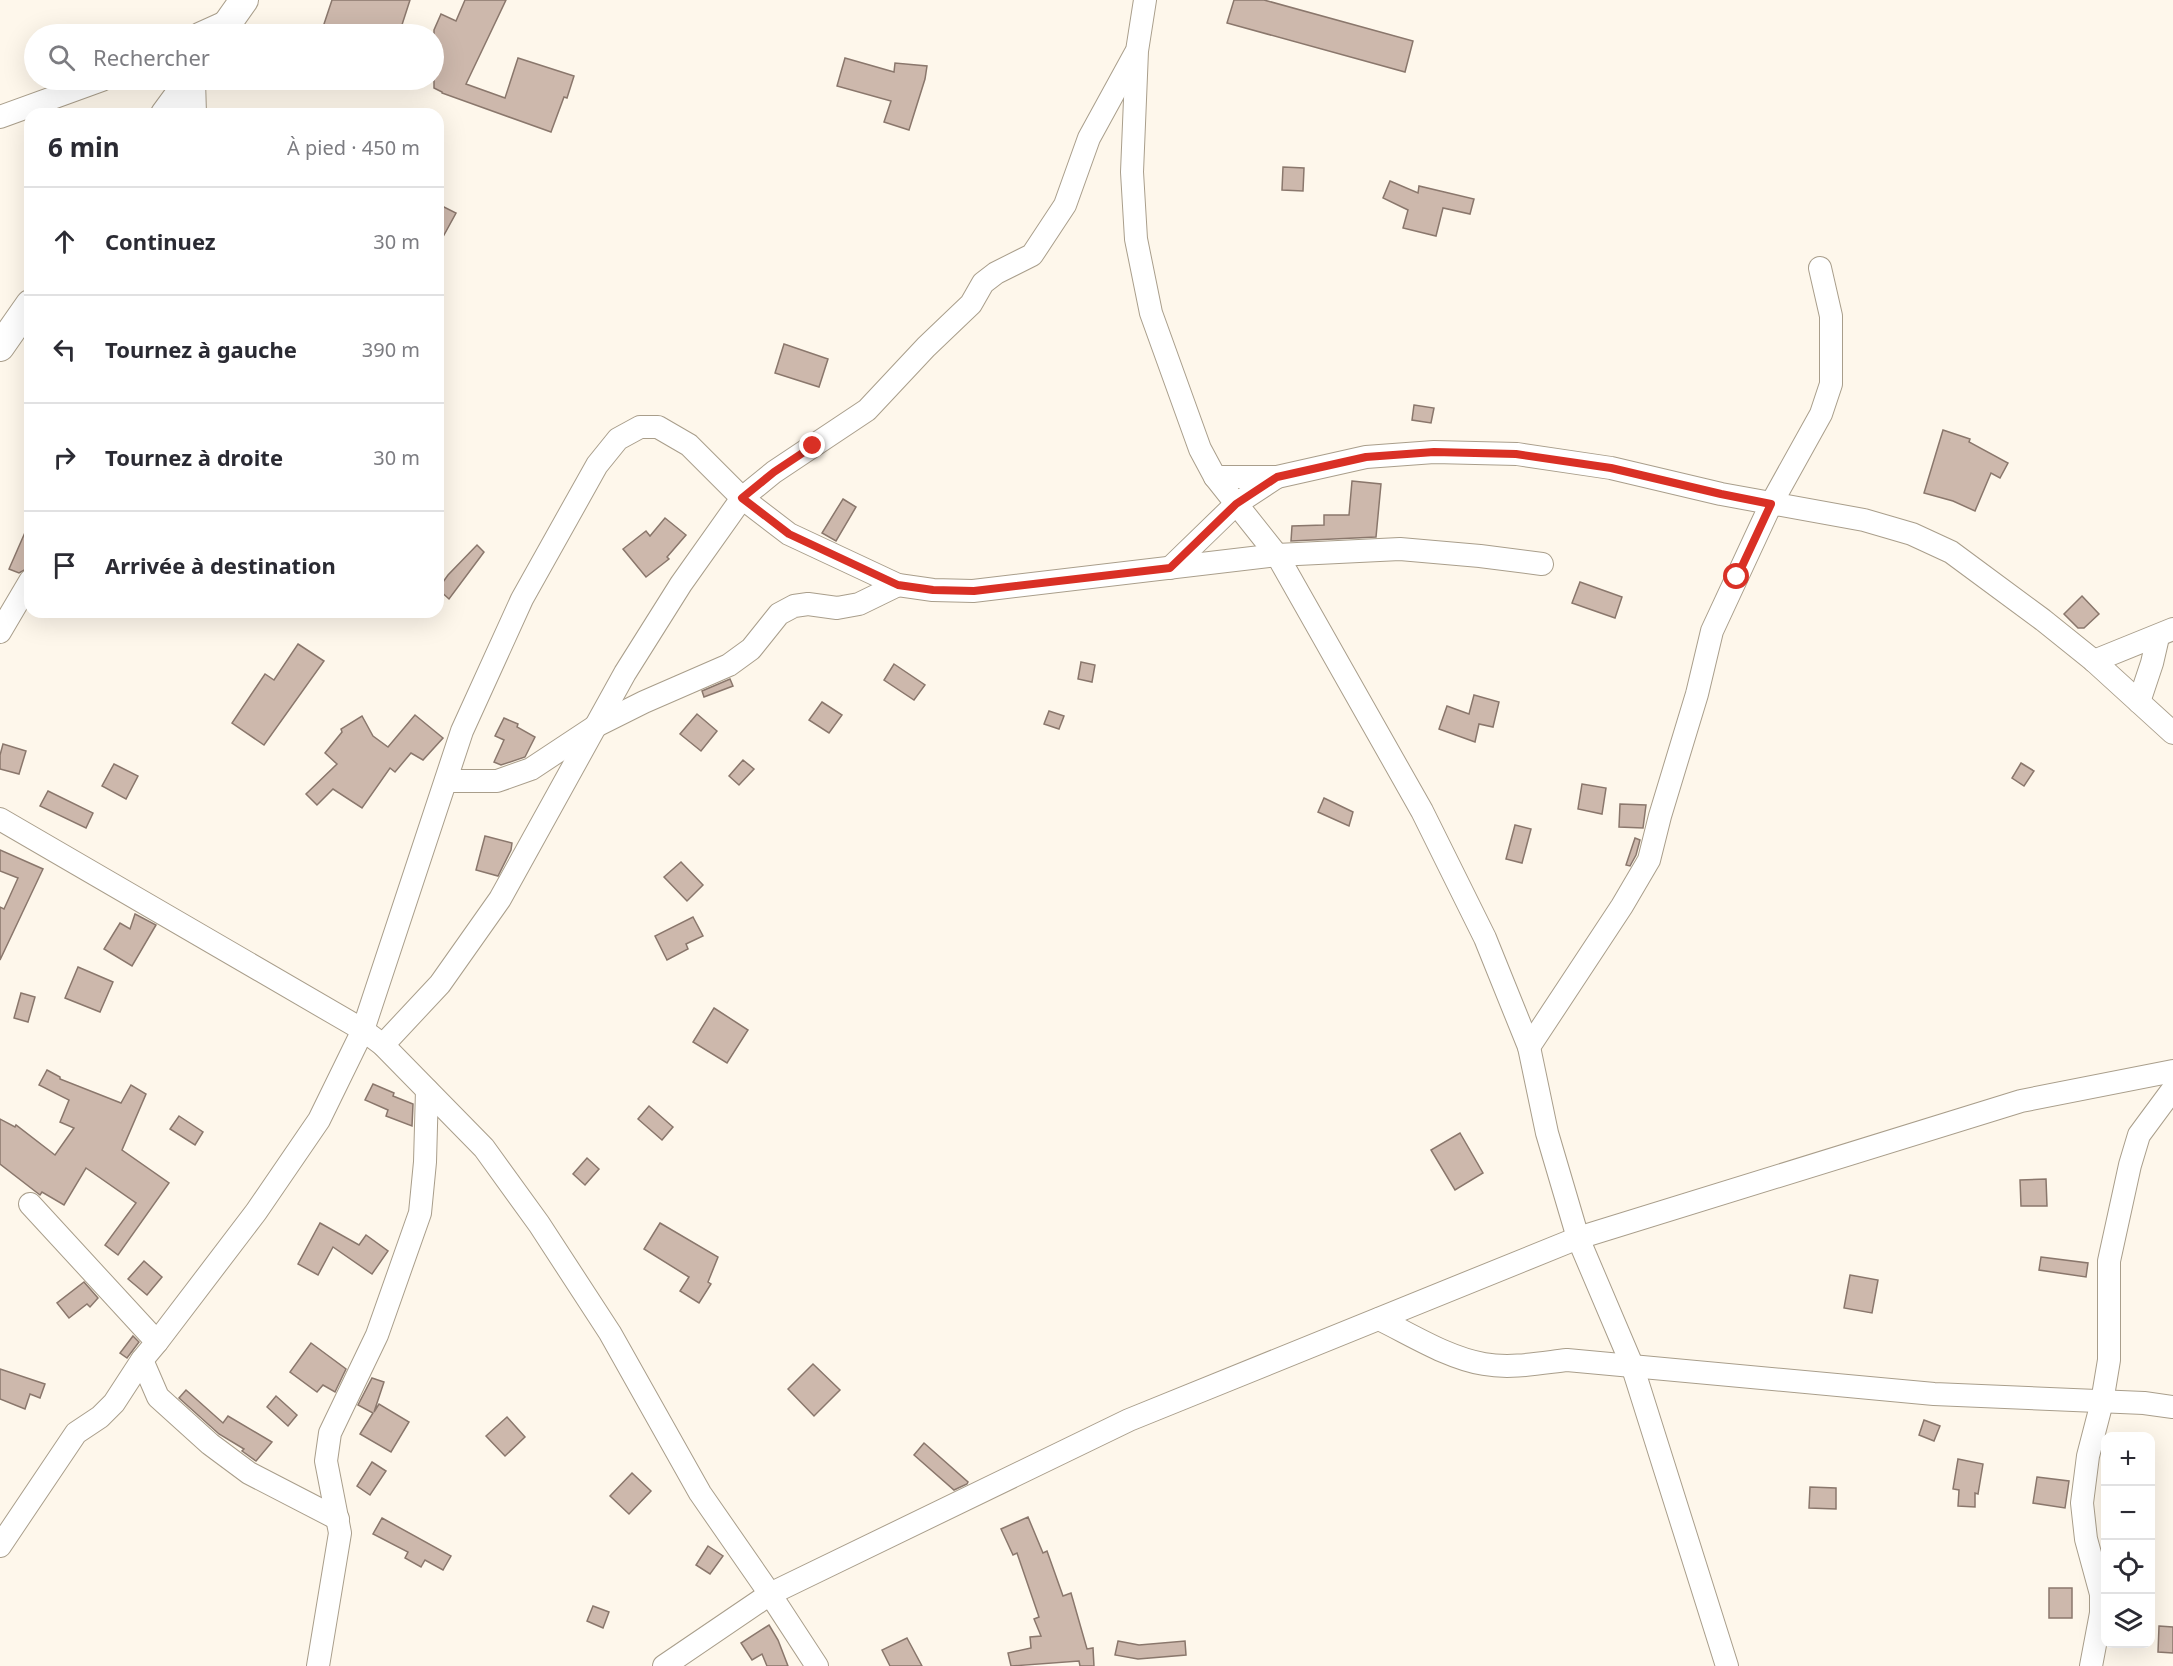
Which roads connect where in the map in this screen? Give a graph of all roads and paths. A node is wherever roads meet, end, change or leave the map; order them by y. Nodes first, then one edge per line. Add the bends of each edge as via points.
1 (1145, 0) edge
2 (1137, 51) junction
3 (74, 90) edge
4 (184, 90) edge
5 (193, 90) edge
6 (24, 108) edge
7 (25, 108) edge
8 (170, 108) edge
9 (194, 108) edge
10 (0, 117) edge
11 (1820, 268) dead end
12 (24, 313) edge
13 (0, 347) edge
14 (1215, 477) junction
15 (1277, 477) junction
16 (742, 498) junction
17 (1236, 504) junction
18 (1771, 504) junction
19 (1277, 555) junction
20 (1542, 564) dead end
21 (1170, 568) junction
22 (898, 585) junction
23 (24, 591) edge
24 (0, 632) edge
25 (2165, 633) edge
26 (2094, 661) junction
27 (2139, 702) junction
28 (596, 726) junction
29 (2173, 733) edge
30 (446, 781) junction
31 (0, 819) edge
32 (363, 1030) junction
33 (383, 1045) junction
34 (1529, 1047) junction
35 (2173, 1071) edge
36 (2173, 1089) edge
37 (427, 1090) junction
38 (30, 1204) dead end
39 (1578, 1238) junction
40 (1379, 1319) junction
41 (157, 1342) junction
42 (142, 1360) junction
43 (1632, 1365) junction
44 (2102, 1402) junction
45 (2173, 1407) edge
46 (338, 1519) junction
47 (0, 1546) edge
48 (770, 1594) junction
49 (318, 1666) edge
50 (664, 1666) edge
51 (817, 1666) edge
52 (1727, 1666) edge
53 (2091, 1666) edge

1 - 2 street
2 - 14 street via 1132,172 1136,239 1151,313 1200,449
2 - 16 street via 1089,138 1065,206 1032,255 983,283 971,304 867,410
3 - 7 street
4 - 8 main road
5 - 9 street
6 - 10 street
11 - 18 street via 1831,316 1831,384 1821,414
12 - 13 main road
14 - 15 street
14 - 17 street
15 - 17 street
15 - 18 street via 1366,457 1434,452 1516,454 1611,468
16 - 22 street via 789,534
16 - 28 street via 681,584
16 - 30 street via 689,445 658,427 640,427 618,439 597,465 522,599 462,731
17 - 19 street
17 - 21 street
18 - 26 street via 1864,520 1912,534 1952,552
18 - 34 street via 1712,631 1649,860
19 - 20 street via 1400,549
19 - 21 street
19 - 34 street via 1422,811 1485,938
21 - 22 street via 974,591
22 - 28 street via 859,604 837,608 794,606 779,614 752,649 729,665
23 - 24 street
25 - 26 street
25 - 27 street
26 - 27 street
27 - 29 street
28 - 30 street via 531,769 497,781
28 - 33 street via 500,899 440,984
30 - 32 street
31 - 32 street
32 - 33 street
32 - 41 street via 319,1120 256,1212
33 - 37 street
34 - 39 street via 1547,1133
35 - 39 street via 2021,1101
36 - 44 street via 2139,1135 2130,1165 2109,1261 2109,1360
37 - 46 street via 420,1213 377,1335 330,1433 326,1461
37 - 48 street via 484,1148 539,1224 610,1333 700,1493
38 - 41 street
39 - 40 street
39 - 43 street
40 - 43 street via 1454,1355 1485,1364 1567,1360
40 - 48 street via 1129,1420
41 - 42 street
42 - 46 street via 158,1397 210,1444 249,1473
42 - 47 street via 114,1403 76,1434
43 - 44 street via 1934,1394
43 - 52 street
44 - 45 street
44 - 53 street via 2088,1456 2082,1503 2086,1539 2101,1594
46 - 49 street via 339,1549
48 - 50 street
48 - 51 street

